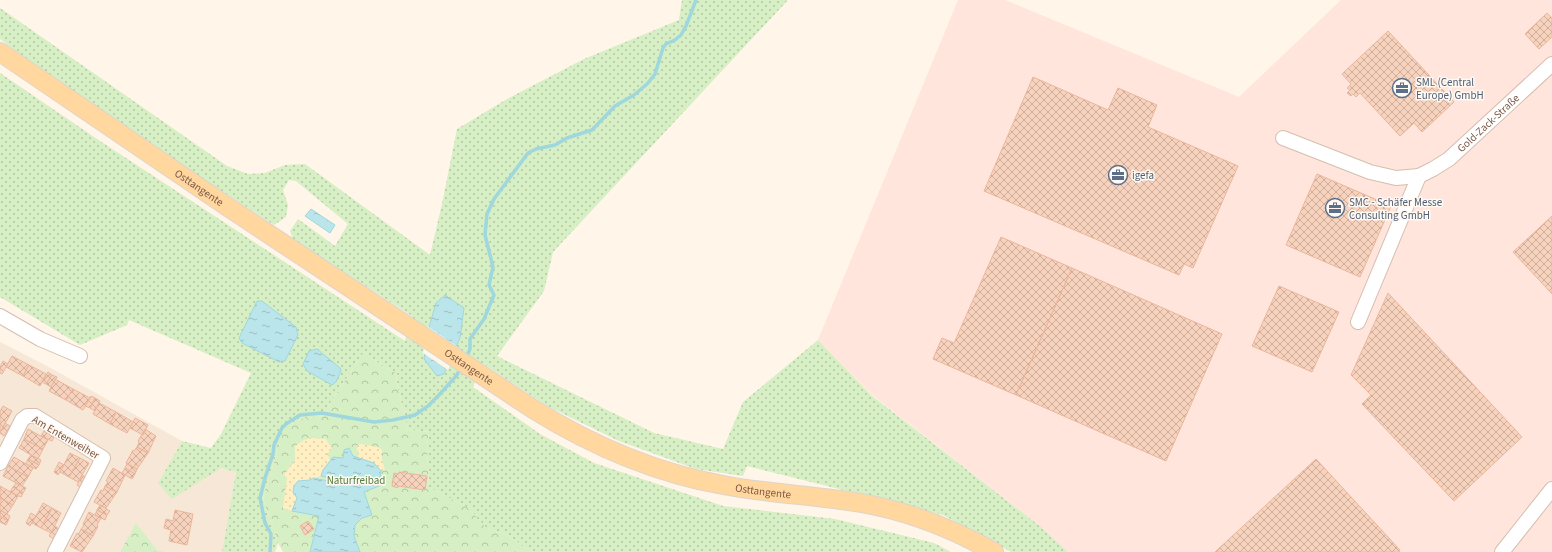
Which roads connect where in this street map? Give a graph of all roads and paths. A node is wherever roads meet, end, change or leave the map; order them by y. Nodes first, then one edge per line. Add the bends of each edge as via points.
1 (0, 52) edge
2 (1552, 64) edge
3 (1283, 138) dead end
4 (1419, 176) junction
5 (0, 316) edge
6 (1358, 322) dead end
7 (80, 356) dead end
8 (0, 463) edge
9 (1552, 489) edge
10 (55, 552) edge
11 (994, 552) edge
12 (1502, 552) edge

1 - 11 main road, Osttangente via 506,392 573,433 661,470 699,480 737,488 832,498 878,506 938,525
2 - 4 street, Gold-Zack-Straße via 1449,159
3 - 4 street, Gold-Zack-Straße via 1370,172 1396,178
4 - 6 street
5 - 7 street via 40,339
8 - 10 street, Am Entenweiher via 22,420 27,416 35,416 103,458
9 - 12 street

